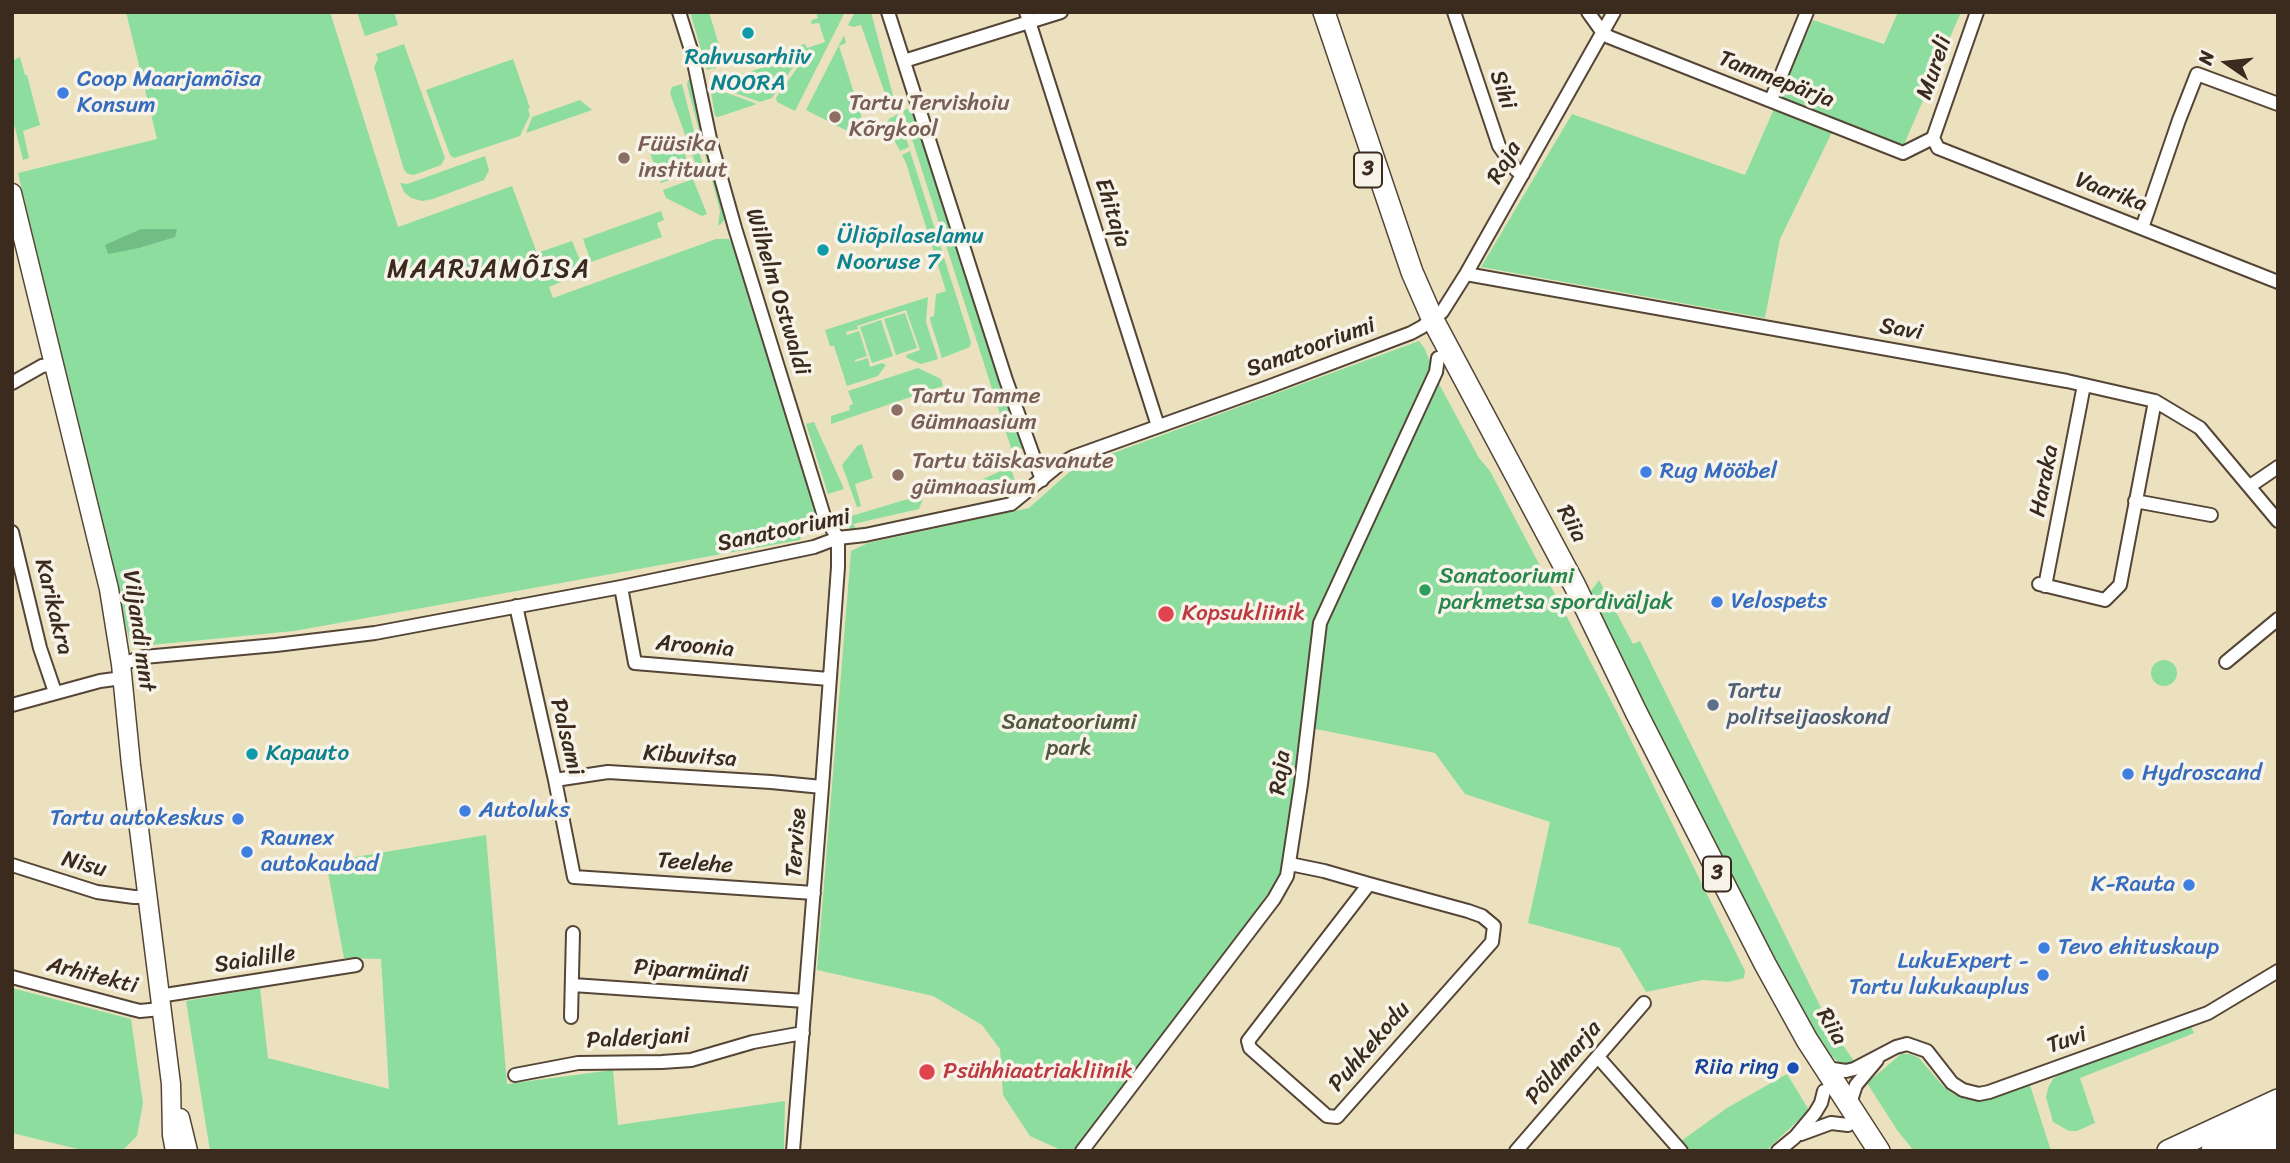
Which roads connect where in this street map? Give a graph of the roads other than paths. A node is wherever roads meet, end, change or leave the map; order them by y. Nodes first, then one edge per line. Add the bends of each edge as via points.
1 (679, 12) edge
2 (888, 12) edge
3 (1061, 12) edge
4 (1315, 12) edge
5 (1324, 12) edge
6 (1454, 12) edge
7 (1588, 12) edge
8 (1614, 12) edge
9 (1807, 12) edge
10 (1977, 12) edge
11 (1028, 18) edge
12 (1603, 33) junction
13 (904, 61) junction
14 (1771, 100) junction
15 (2278, 104) edge
16 (1933, 138) junction
17 (1523, 174) junction
18 (12, 193) edge
19 (2142, 228) junction
20 (1466, 274) junction
21 (2278, 282) edge
22 (1428, 323) junction
23 (1438, 358) junction
24 (54, 364) junction
25 (12, 383) edge
26 (2084, 385) junction
27 (2155, 401) junction
28 (1158, 426) junction
29 (2278, 467) edge
30 (1042, 480) junction
31 (2250, 486) junction
32 (2135, 501) junction
33 (2211, 515) dead end
34 (2278, 522) edge
35 (12, 532) edge
36 (838, 538) junction
37 (621, 587) junction
38 (516, 606) junction
39 (2278, 619) edge
40 (2226, 662) dead end
41 (121, 671) junction
42 (829, 679) junction
43 (55, 692) junction
44 (12, 705) edge
45 (555, 780) junction
46 (822, 787) junction
47 (1290, 864) junction
48 (12, 865) edge
49 (574, 877) joint
50 (1369, 884) junction
51 (814, 893) junction
52 (147, 897) junction
53 (573, 933) dead end
54 (356, 965) dead end
55 (2278, 971) edge
56 (12, 978) edge
57 (573, 985) junction
58 (805, 1001) junction
59 (160, 1002) junction
60 (1644, 1003) dead end
61 (571, 1017) dead end
62 (803, 1032) junction
63 (1598, 1057) junction
64 (1880, 1057) junction
65 (1824, 1068) junction
66 (515, 1075) dead end
67 (171, 1084) junction
68 (1824, 1091) junction
69 (2278, 1100) edge
70 (1850, 1117) junction
71 (2277, 1133) edge
72 (1795, 1137) junction
73 (175, 1151) edge
74 (188, 1151) edge
75 (793, 1151) edge
76 (1082, 1151) edge
77 (1516, 1151) edge
78 (1681, 1151) edge
79 (1778, 1151) edge
80 (1863, 1151) edge
81 (1879, 1151) edge
82 (2168, 1151) edge
83 (2212, 1151) edge
84 (2250, 1151) edge

1 - 36 street, Wilhelm Ostwaldi via 735,228 824,516
2 - 13 street
3 - 11 street
4 - 22 highway, Riia / 3 via 1409,296
5 - 22 highway, Riia / 3
6 - 17 street, Sihi via 1499,146
7 - 12 street
8 - 12 street, Raja
9 - 14 street
10 - 16 street, Mureli
11 - 13 street
11 - 28 street, Ehitaja
12 - 14 street, Tammepärja
12 - 17 street, Raja
13 - 30 street
14 - 16 street, Tammepärja via 1903,153
15 - 19 street via 2197,74
16 - 19 street, Vaarika via 1938,148
17 - 20 street, Raja
18 - 24 street, Viljandi mnt
19 - 21 street, Vaarika
20 - 22 street, Raja via 1442,312
20 - 26 street, Savi
22 - 23 highway, Riia / 3
22 - 28 street, Sanatooriumi
22 - 65 highway, Riia / 3 via 1575,586 1741,918
23 - 47 street, Raja via 1436,372 1320,624
23 - 68 highway, Riia / 3 via 1545,556 1777,1012
24 - 25 street
24 - 41 street, Viljandi mnt via 109,589
26 - 27 street, Savi
26 - 32 street, Haraka via 2042,585 2105,600 2120,585
27 - 31 street, Savi via 2200,428
27 - 32 street
28 - 30 street, Sanatooriumi via 1073,457
29 - 31 street
30 - 36 street, Sanatooriumi via 1011,504
31 - 34 street, Savi
32 - 33 street
35 - 43 street, Karikakra
36 - 37 street, Sanatooriumi
36 - 42 street, Tervise
37 - 38 street, Sanatooriumi
37 - 42 street, Aroonia via 635,663
38 - 41 street, Sanatooriumi via 375,633 144,657
38 - 45 street, Palsami
39 - 40 street
41 - 43 street, Sanatooriumi
41 - 52 street, Viljandi mnt
42 - 46 street, Tervise
43 - 44 street, Sanatooriumi
45 - 46 street, Kibuvitsa via 608,772
45 - 49 street, Palsami
46 - 51 street, Tervise
47 - 50 street, Puhkekodu
47 - 76 street, Raja via 1274,899
48 - 52 street, Nisu via 97,892
49 - 51 street, Teelehe
50 - 50 street, Puhkekodu via 1482,916 1494,926 1492,942 1337,1117 1327,1116 1250,1048 1248,1041
51 - 58 street, Tervise
52 - 59 street, Viljandi mnt
53 - 57 street
54 - 59 street, Saialille
55 - 64 street, Tuvi via 2208,1013 1989,1092 1963,1090 1927,1051 1914,1045 1896,1047
56 - 59 street, Arhitekti via 132,1009
57 - 58 street, Piparmündi
57 - 61 street
58 - 62 street, Tervise
59 - 67 street, Viljandi mnt
60 - 63 street, Põldmarja
62 - 66 street, Palderjani via 691,1060 578,1063
62 - 75 street, Tervise
63 - 77 street, Põldmarja
63 - 78 street
64 - 65 street, Tuvi via 1846,1071
64 - 70 street, Tuvi via 1856,1085
65 - 70 highway, Riia / 3
67 - 73 street, Viljandi mnt
67 - 74 street, Viljandi mnt
68 - 70 highway, Riia / 3
68 - 72 street via 1815,1113
69 - 82 highway
70 - 72 street
70 - 80 highway, Riia / 3
70 - 81 highway, Riia / 3
71 - 83 highway
71 - 84 highway
72 - 79 street

